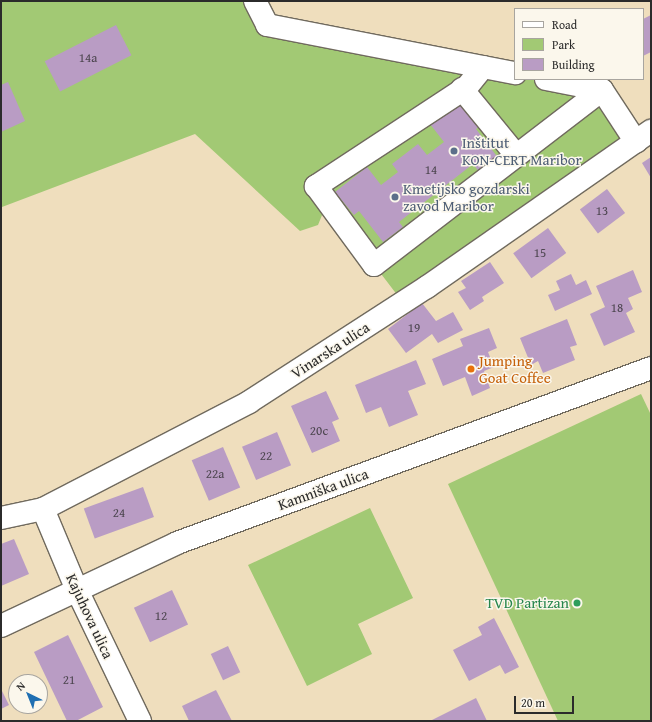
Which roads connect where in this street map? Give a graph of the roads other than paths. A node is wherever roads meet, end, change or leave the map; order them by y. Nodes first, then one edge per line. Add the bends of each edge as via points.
1 (255, 1) edge
2 (483, 67) junction
3 (514, 73) edge
4 (551, 80) edge
5 (462, 89) junction
6 (602, 90) junction
7 (644, 136) edge
8 (516, 156) junction
9 (651, 368) edge
10 (43, 509) junction
11 (1, 518) edge
12 (76, 588) junction
13 (1, 626) edge
14 (140, 721) edge

1 - 2 street via 267,25
2 - 3 street
2 - 5 street
4 - 6 street
5 - 8 street
5 - 8 street via 316,186 374,266
6 - 7 street, Vinarska ulica
6 - 8 street
7 - 10 street, Vinarska ulica via 427,287 249,402
9 - 12 street, Kamniška ulica via 178,542
10 - 11 street, Vinarska ulica
10 - 12 street, Kajuhova ulica
12 - 13 street, Kamniška ulica
12 - 14 street, Kajuhova ulica

